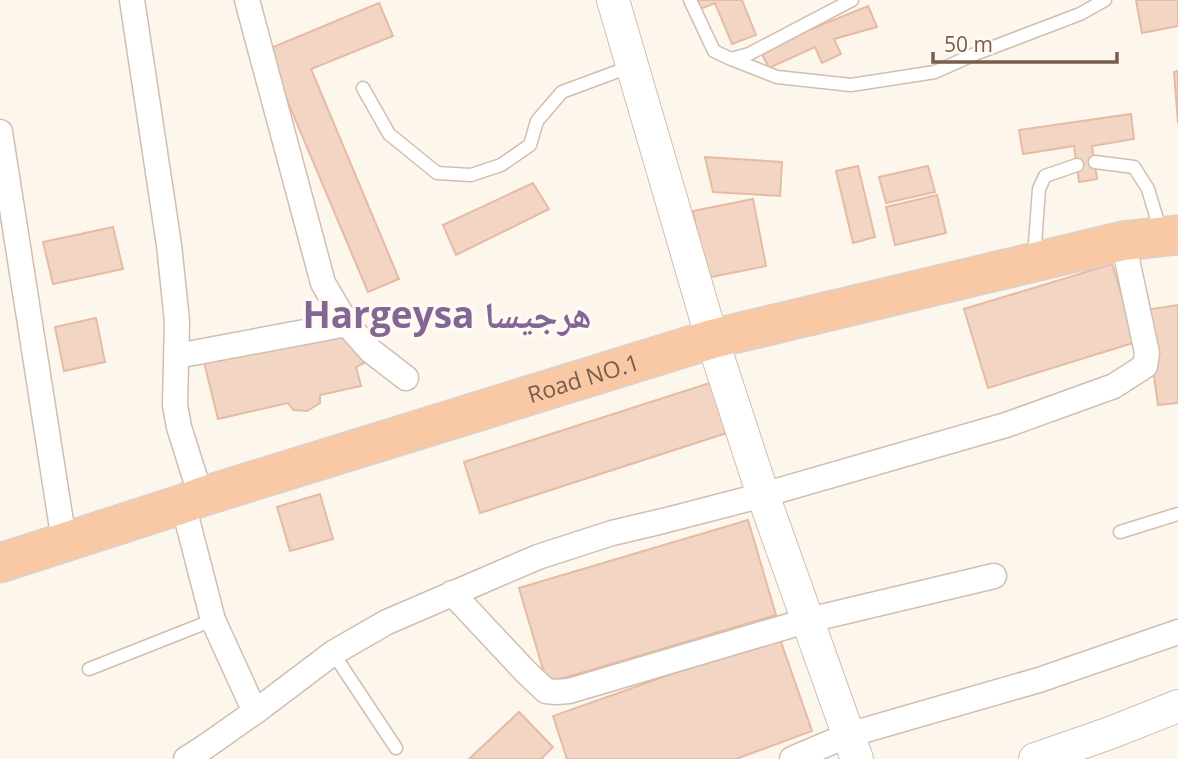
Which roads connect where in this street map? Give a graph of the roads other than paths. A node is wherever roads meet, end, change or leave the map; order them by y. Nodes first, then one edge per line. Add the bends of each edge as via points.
1 (132, 0) edge
2 (247, 0) edge
3 (613, 0) edge
4 (690, 0) edge
5 (852, 0) edge
6 (1105, 0) edge
7 (731, 59) junction
8 (632, 66) junction
9 (363, 88) dead end
10 (0, 132) edge
11 (1095, 163) dead end
12 (1077, 165) dead end
13 (1170, 236) edge
14 (1123, 241) junction
15 (1034, 262) junction
16 (347, 324) junction
17 (712, 339) junction
18 (177, 356) junction
19 (406, 378) dead end
20 (763, 495) junction
21 (192, 500) junction
22 (1178, 513) edge
23 (1120, 533) dead end
24 (64, 541) junction
25 (0, 563) edge
26 (994, 576) dead end
27 (452, 593) junction
28 (213, 620) junction
29 (809, 620) junction
30 (1178, 632) edge
31 (332, 653) junction
32 (89, 669) dead end
33 (1178, 706) edge
34 (256, 712) junction
35 (853, 747) edge
36 (396, 748) dead end
37 (186, 759) edge
38 (792, 759) edge
39 (1035, 759) edge

1 - 18 street via 169,245
2 - 16 street via 323,283
3 - 8 street
4 - 7 lane via 714,51
5 - 7 lane
6 - 7 lane via 1080,14 923,74 851,85 777,77
8 - 9 lane via 562,92 537,121 530,145 501,165 471,175 437,173 389,134
8 - 17 street
10 - 24 street
11 - 13 lane via 1134,167
12 - 15 lane via 1045,176 1039,189
13 - 14 highway, Road NO.1
14 - 15 highway, Road NO.1
14 - 20 street via 1147,353 1145,366 1137,373 1114,386 1006,425
15 - 17 highway, Road NO.1
16 - 18 street
16 - 19 street via 371,351
17 - 20 street
17 - 21 highway, Road NO.1
18 - 21 street via 175,405
20 - 27 street via 612,533 538,557
20 - 29 street
21 - 24 highway, Road NO.1
21 - 28 street
22 - 23 lane
24 - 25 highway, Road NO.1
26 - 29 street
27 - 29 street via 546,691 556,692
27 - 31 street
28 - 32 lane
28 - 34 street
29 - 35 street
30 - 35 street
31 - 34 street
31 - 36 lane
33 - 39 street
34 - 37 street
35 - 38 street

